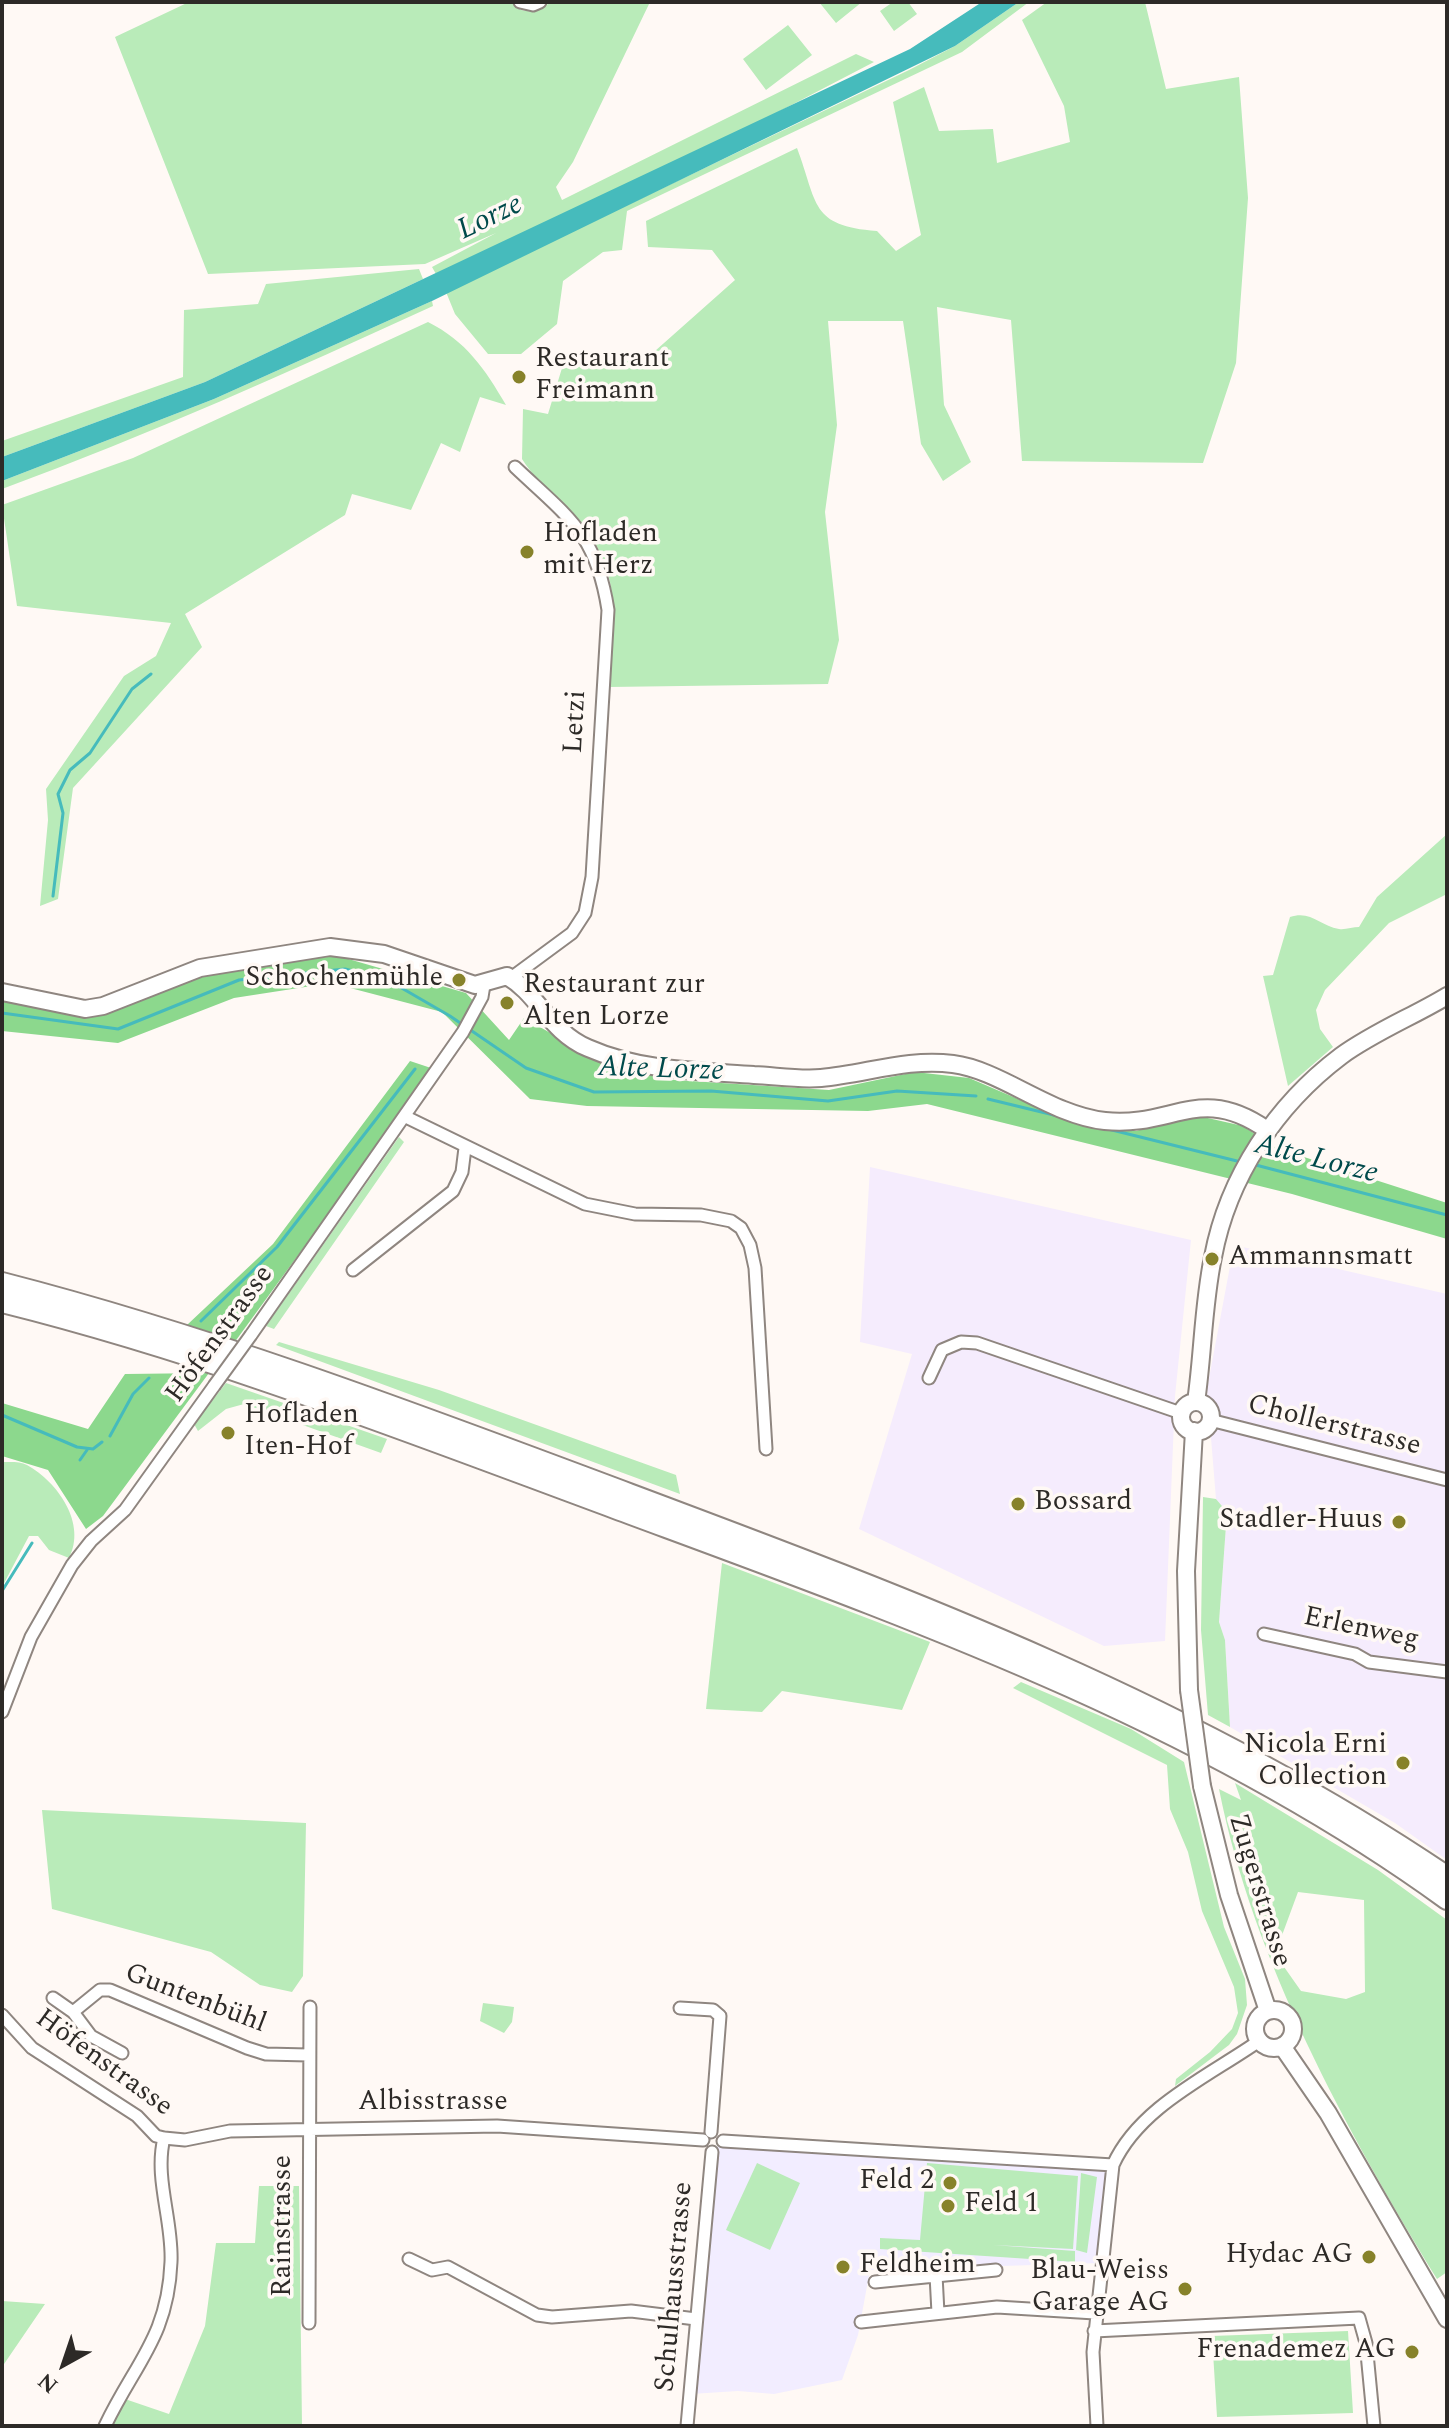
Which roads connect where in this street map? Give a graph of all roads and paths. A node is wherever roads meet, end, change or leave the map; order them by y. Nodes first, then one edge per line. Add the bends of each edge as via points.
1 (520, 2) edge
2 (540, 2) edge
3 (515, 467) dead end
4 (511, 978) junction
5 (484, 985) junction
6 (2, 992) edge
7 (1447, 996) edge
8 (406, 1117) junction
9 (1264, 1136) junction
10 (465, 1148) junction
11 (353, 1270) dead end
12 (2, 1283) edge
13 (2, 1302) edge
14 (929, 1378) dead end
15 (1196, 1402) junction
16 (1181, 1413) junction
17 (1210, 1420) junction
18 (1194, 1431) junction
19 (766, 1449) dead end
20 (1447, 1480) edge
21 (1264, 1634) dead end
22 (1447, 1672) edge
23 (2, 1712) edge
24 (1447, 1877) edge
25 (1447, 1899) edge
26 (53, 1998) dead end
27 (310, 2007) dead end
28 (680, 2008) dead end
29 (1268, 2011) junction
30 (73, 2012) junction
31 (2, 2015) edge
32 (1259, 2041) junction
33 (1282, 2046) junction
34 (122, 2053) dead end
35 (308, 2055) junction
36 (308, 2128) junction
37 (707, 2136) junction
38 (164, 2138) junction
39 (723, 2141) junction
40 (712, 2152) junction
41 (1113, 2165) junction
42 (409, 2259) dead end
43 (996, 2270) dead end
44 (936, 2275) junction
45 (875, 2282) dead end
46 (938, 2313) junction
47 (1095, 2313) junction
48 (696, 2319) junction
49 (1447, 2319) edge
50 (861, 2322) dead end
51 (309, 2323) dead end
52 (1094, 2331) junction
53 (105, 2426) edge
54 (687, 2426) edge
55 (1097, 2426) edge
56 (1374, 2426) edge

1 - 2 street
3 - 4 street, Letzi via 590,544 602,572 608,610 592,877 585,913 572,933
4 - 5 street
4 - 9 street via 562,1033 635,1063 816,1079 930,1061 961,1065 1100,1120 1129,1123 1208,1106 1240,1114
5 - 6 street via 384,954 330,947 200,968 85,1009
5 - 8 street, Höfenstrasse via 463,1032
7 - 9 street via 1342,1055 1310,1082
8 - 10 street
8 - 23 street, Höfenstrasse, bridge via 125,1510 91,1541 63,1578 31,1637
9 - 15 street via 1231,1195 1212,1259
10 - 11 street via 453,1191
10 - 19 street via 585,1204 635,1214 701,1215 741,1228 755,1268
12 - 24 highway via 326,1382 939,1612 1223,1743
13 - 25 highway via 185,1354 350,1410 988,1652 1246,1774
14 - 16 street via 942,1350 961,1342 977,1343
15 - 16 street
15 - 17 street via 1208,1409
16 - 18 street via 1184,1425
17 - 18 street via 1204,1429
17 - 20 street, Chollerstrasse
18 - 29 street, Zugerstrasse, bridge via 1186,1571 1189,1690 1202,1786 1229,1895
21 - 22 street, Erlenweg via 1355,1654 1369,1662
26 - 30 street
27 - 35 street, Rainstrasse
28 - 37 street via 713,2010 720,2016
29 - 32 street via 1256,2023
29 - 33 street via 1286,2014 1292,2025 1291,2037
30 - 34 street via 91,2036
30 - 35 street, Guntenbühl via 100,1990 110,1990 247,2048
31 - 38 street, Höfenstrasse via 32,2048
32 - 33 street
32 - 41 street via 1145,2120
33 - 49 street via 1328,2113
35 - 36 street, Rainstrasse
36 - 37 street, Albisstrasse via 497,2126
36 - 38 street, Albisstrasse
36 - 51 street, Rainstrasse
37 - 39 street via 720,2134
37 - 40 street via 706,2149
38 - 53 street, Höfenstrasse via 160,2154 171,2262 164,2315
39 - 40 street
39 - 41 street
40 - 48 street, Schulhausstrasse
41 - 47 street
42 - 48 street via 432,2270 448,2267 537,2315 631,2311
43 - 44 street
44 - 45 street
44 - 46 street
46 - 47 street via 997,2307
46 - 50 street
47 - 52 street
48 - 54 street, Schulhausstrasse
52 - 55 street
52 - 56 street via 1359,2318

